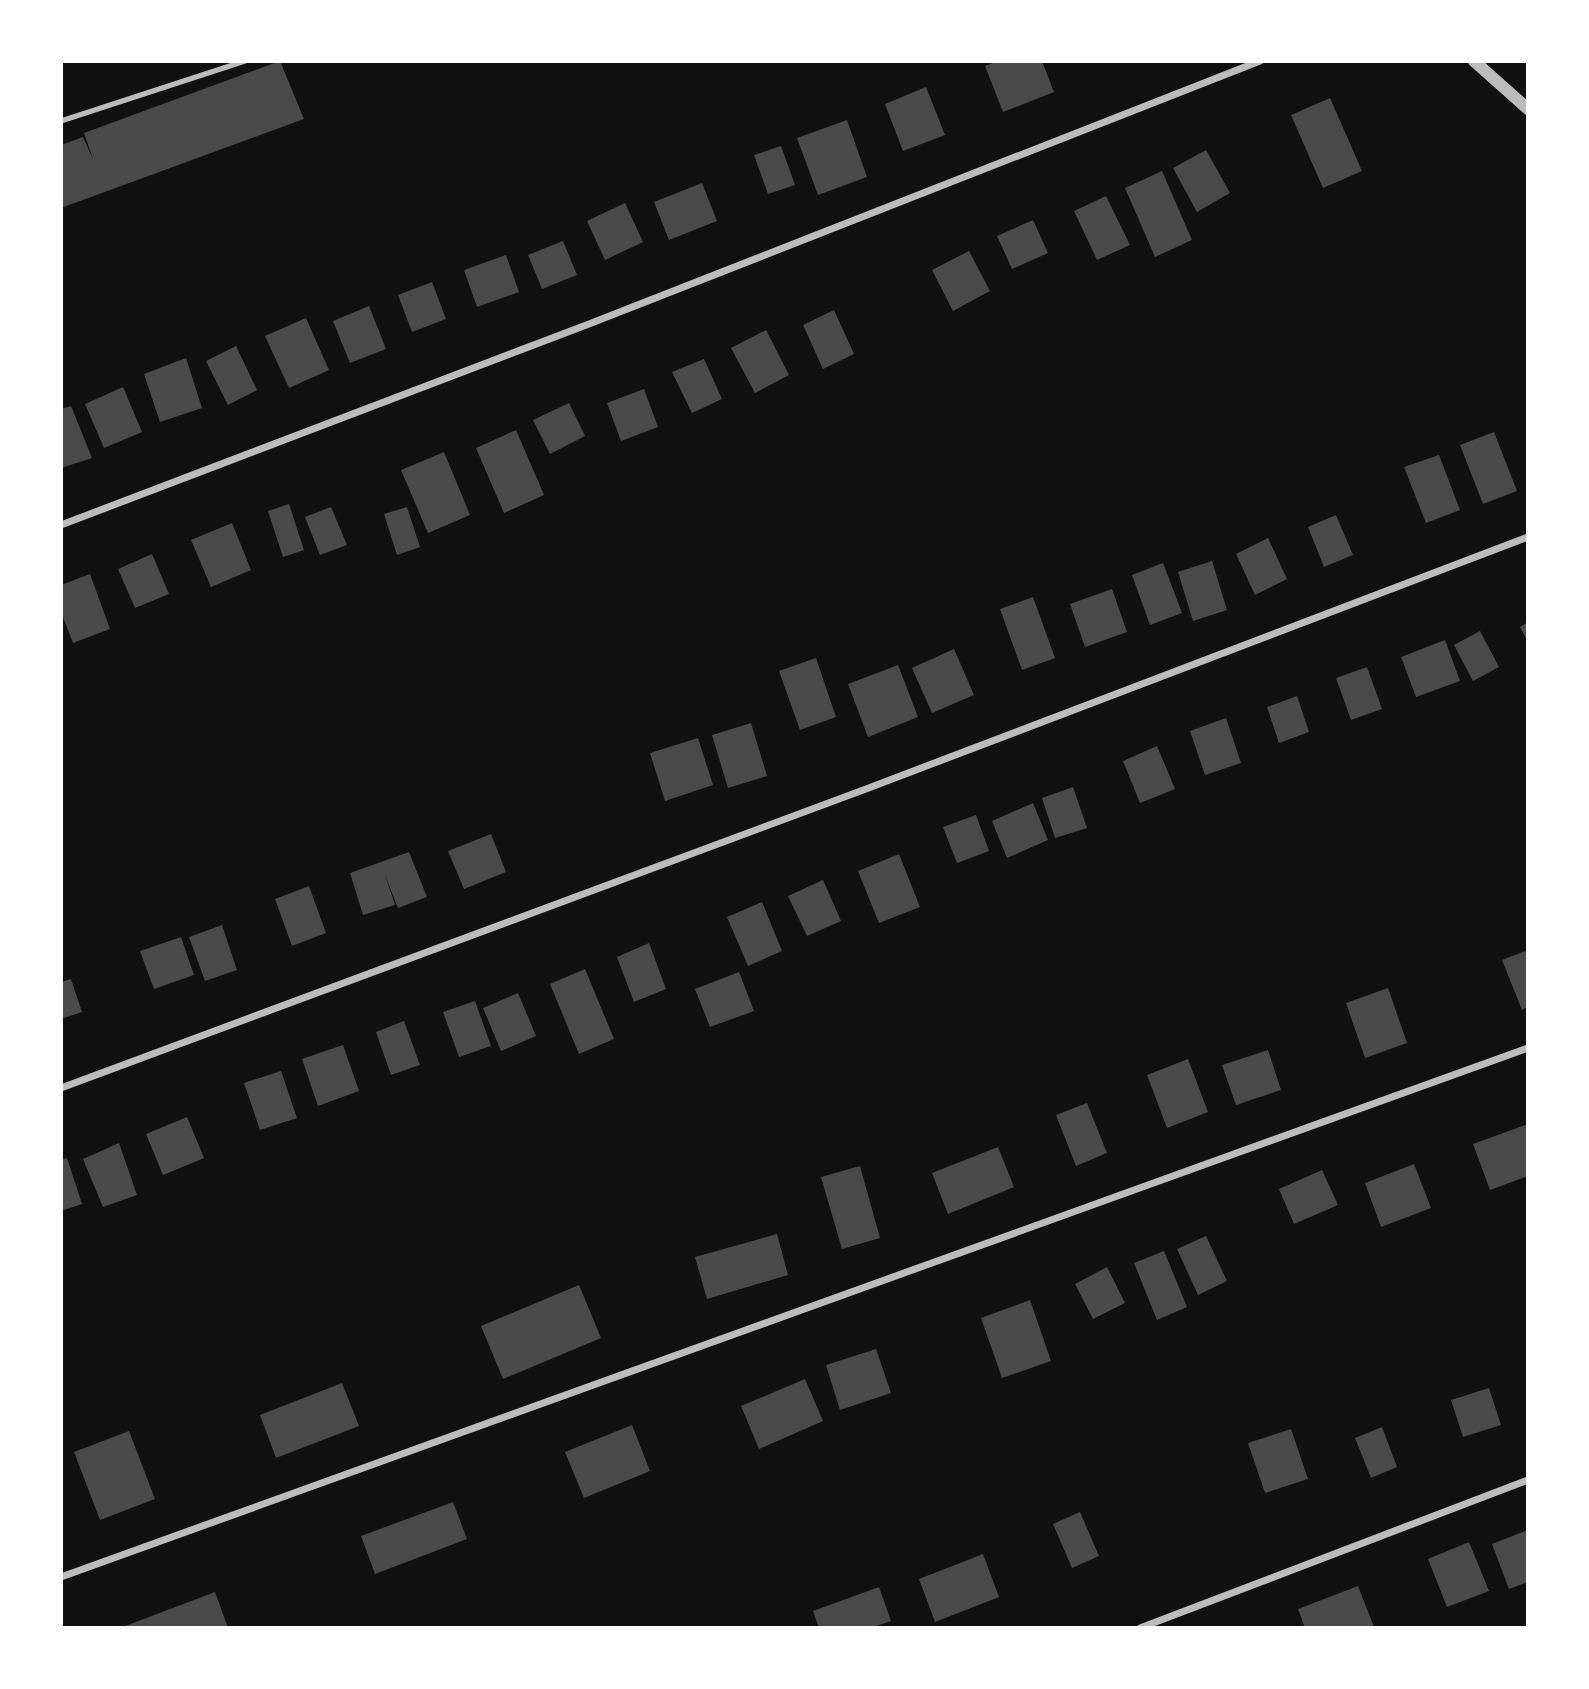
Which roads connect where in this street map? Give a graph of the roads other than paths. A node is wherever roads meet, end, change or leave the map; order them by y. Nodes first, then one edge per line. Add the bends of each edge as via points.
1 (245, 61) edge
2 (1260, 61) edge
3 (1474, 61) edge
4 (1528, 109) edge
5 (61, 121) edge
6 (61, 525) edge
7 (1528, 537) edge
8 (1528, 1048) edge
9 (61, 1088) edge
10 (1528, 1480) edge
11 (61, 1577) edge
12 (1140, 1628) edge

1 - 5 lane
2 - 6 street
3 - 4 street
7 - 9 street
8 - 11 street
10 - 12 street

